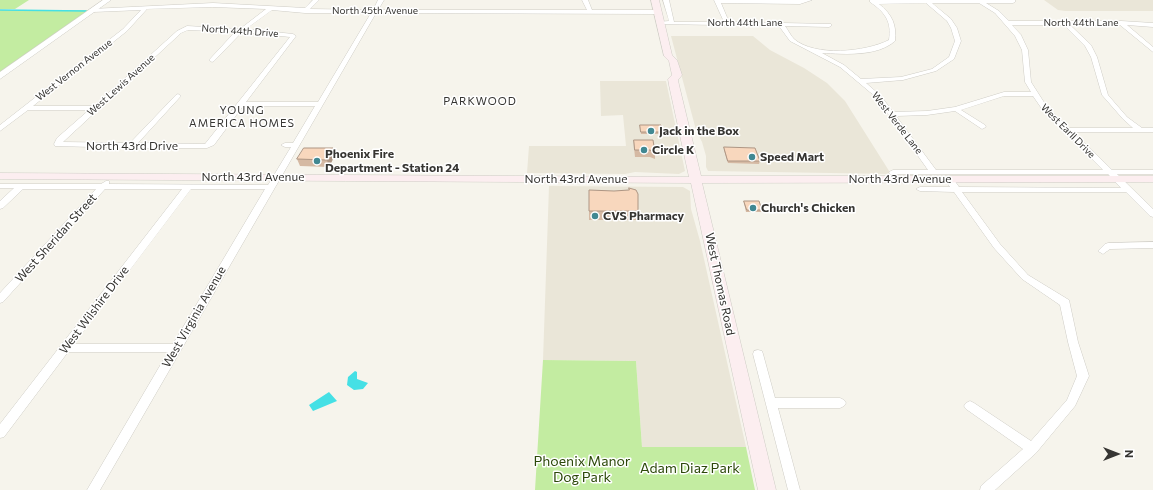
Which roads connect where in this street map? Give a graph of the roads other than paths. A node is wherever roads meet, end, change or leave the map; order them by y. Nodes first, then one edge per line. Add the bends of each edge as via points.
1 (108, 0) edge
2 (214, 0) edge
3 (316, 0) edge
4 (381, 0) edge
5 (585, 0) edge
6 (655, 0) edge
7 (666, 0) edge
8 (809, 0) edge
9 (717, 1) edge
10 (872, 1) edge
11 (911, 1) edge
12 (980, 1) edge
13 (1013, 1) edge
14 (928, 2) junction
15 (208, 5) junction
16 (271, 8) junction
17 (145, 9) junction
18 (93, 10) junction
19 (305, 11) junction
20 (375, 11) junction
21 (590, 12) junction
22 (658, 12) junction
23 (660, 23) junction
24 (672, 23) junction
25 (726, 23) junction
26 (1009, 23) junction
27 (1065, 23) junction
28 (1121, 23) junction
29 (780, 24) junction
30 (829, 25) dead end
31 (1153, 25) edge
32 (187, 28) joint
33 (241, 31) junction
34 (351, 36) dead end
35 (360, 36) junction
36 (1153, 50) edge
37 (815, 51) junction
38 (212, 60) dead end
39 (332, 69) dead end
40 (341, 69) junction
41 (0, 76) edge
42 (861, 81) junction
43 (1034, 94) junction
44 (178, 96) dead end
45 (241, 104) junction
46 (320, 104) junction
47 (26, 108) junction
48 (95, 108) junction
49 (956, 109) junction
50 (893, 114) junction
51 (982, 127) dead end
52 (0, 129) edge
53 (1065, 130) junction
54 (1140, 130) junction
55 (1153, 130) edge
56 (58, 144) joint
57 (297, 144) junction
58 (285, 145) dead end
59 (131, 146) junction
60 (893, 172) dead end
61 (934, 172) junction
62 (1153, 172) edge
63 (0, 176) edge
64 (112, 176) junction
65 (1113, 176) junction
66 (949, 179) junction
67 (1153, 179) edge
68 (697, 180) junction
69 (274, 183) junction
70 (0, 186) edge
71 (21, 186) junction
72 (103, 186) junction
73 (188, 187) junction
74 (920, 189) dead end
75 (956, 190) junction
76 (1128, 190) junction
77 (0, 206) edge
78 (1153, 214) edge
79 (1153, 245) edge
80 (1103, 251) dead end
81 (0, 299) edge
82 (65, 348) junction
83 (176, 348) junction
84 (758, 354) dead end
85 (771, 403) junction
86 (840, 403) dead end
87 (970, 406) dead end
88 (0, 433) edge
89 (1032, 449) junction
90 (94, 490) edge
91 (767, 490) edge
92 (794, 490) edge
93 (986, 490) edge

1 - 18 street
2 - 15 street
3 - 19 street
4 - 20 street, West Virginia Avenue
5 - 21 street
6 - 22 main road, West Thomas Road
7 - 24 street
8 - 9 street
9 - 25 street
10 - 11 street
10 - 37 street via 893,21 892,41 883,47 867,50
11 - 14 street
12 - 13 street
12 - 14 street
12 - 26 street, West Earll Drive
14 - 42 street via 949,20 954,28 958,41 952,58 934,70 901,79
15 - 16 street, North 45th Avenue
15 - 17 street, North 45th Avenue
16 - 19 street, North 45th Avenue
16 - 33 street
17 - 18 street, North 45th Avenue
17 - 47 street, West Vernon Avenue via 125,30
18 - 41 street
19 - 20 street, North 45th Avenue
20 - 21 street, North 45th Avenue
20 - 35 street, West Virginia Avenue
21 - 22 street, North 45th Avenue
22 - 23 main road, West Thomas Road
23 - 24 street, North 44th Lane
23 - 68 main road, West Thomas Road via 668,56 664,60 668,76 673,79
24 - 25 street, North 44th Lane
25 - 29 street, North 44th Lane
26 - 27 street, North 44th Lane
26 - 43 street, West Earll Drive via 1024,46 1027,78
27 - 28 street, North 44th Lane
27 - 54 street via 1088,45 1105,95 1125,118
28 - 31 street, North 44th Lane
28 - 36 street
29 - 30 street, North 44th Lane
29 - 37 street, West Verde Lane via 792,40
32 - 33 street, North 44th Drive
32 - 48 street, West Lewis Avenue via 179,32
33 - 38 street
33 - 45 street, North 44th Drive via 292,36
34 - 35 street
35 - 40 street, West Virginia Avenue
37 - 42 street, West Verde Lane via 842,66
39 - 40 street
40 - 46 street, West Virginia Avenue
42 - 50 street, West Verde Lane via 879,96
43 - 49 street via 1004,94
43 - 53 street, West Earll Drive
44 - 59 street
45 - 46 street
45 - 59 street, North 43rd Drive via 207,146
46 - 57 street, West Virginia Avenue
47 - 48 street
47 - 52 street, West Vernon Avenue
48 - 56 street, West Lewis Avenue
49 - 50 street
49 - 51 street
50 - 61 street, West Verde Lane
53 - 54 street
53 - 65 street, West Earll Drive
54 - 55 street
56 - 59 street, North 43rd Drive
57 - 58 street
57 - 69 street, West Virginia Avenue
60 - 61 street, North 43rd Avenue
61 - 65 street, North 43rd Avenue
62 - 65 street, North 43rd Avenue
63 - 64 main road, North 43rd Avenue
64 - 69 main road, North 43rd Avenue
64 - 72 street, West Sheridan Street
65 - 66 main road, North 43rd Avenue
65 - 67 main road, North 43rd Avenue
65 - 76 street, West Earll Drive
66 - 68 main road, North 43rd Avenue
66 - 75 street
68 - 69 main road, North 43rd Avenue
68 - 91 main road, West Thomas Road
69 - 73 street, North 43rd Avenue
69 - 83 street, West Virginia Avenue
70 - 71 street, North 43rd Avenue
71 - 72 street, North 43rd Avenue
71 - 77 street
72 - 73 street, North 43rd Avenue
72 - 81 street, West Sheridan Street
73 - 82 street, West Wilshire Drive
74 - 75 street, North 43rd Avenue
75 - 76 street, North 43rd Avenue
75 - 89 street via 997,246 1025,277 1065,303 1083,376 1071,403
76 - 78 street, West Earll Drive
79 - 80 street via 1108,246
82 - 83 street
82 - 88 street, West Wilshire Drive
83 - 90 street, West Virginia Avenue
84 - 85 street
85 - 86 street
85 - 92 street
87 - 89 street
89 - 93 street

